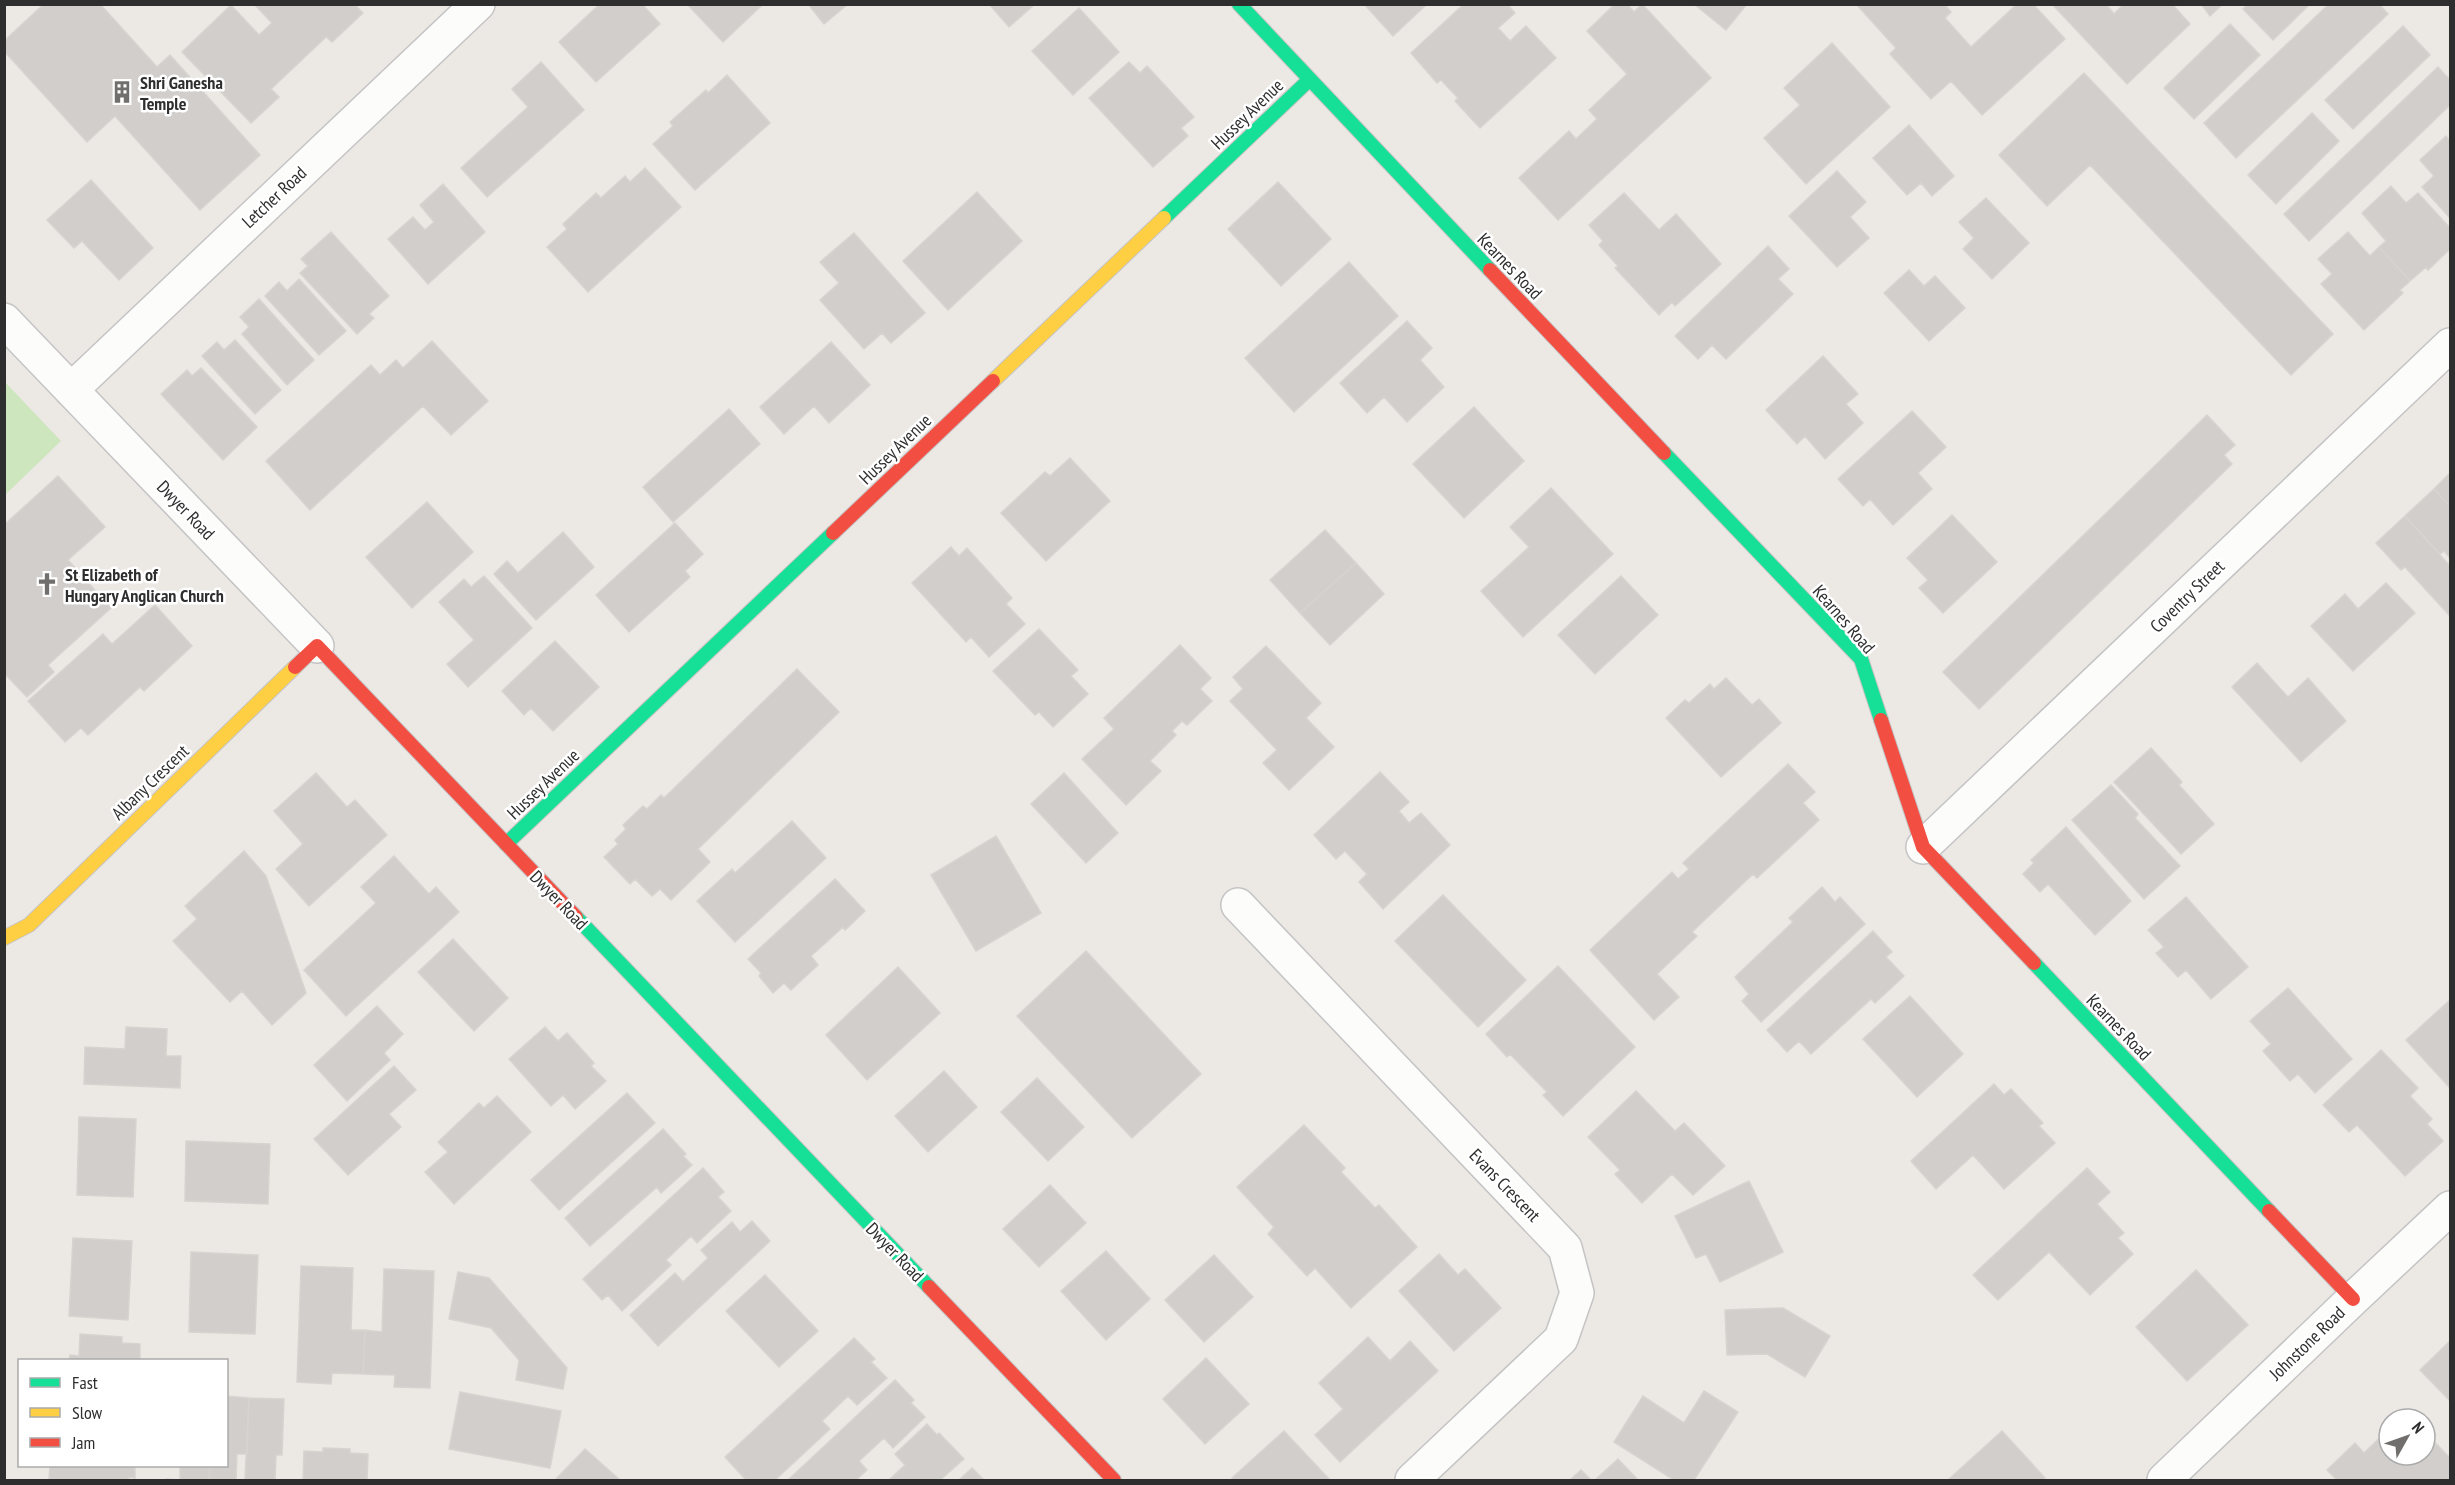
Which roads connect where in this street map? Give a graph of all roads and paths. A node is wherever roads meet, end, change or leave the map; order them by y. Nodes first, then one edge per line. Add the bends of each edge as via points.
1 (478, 4) edge
2 (1239, 4) edge
3 (1309, 80) junction
4 (4, 320) edge
5 (2451, 345) edge
6 (71, 390) junction
7 (317, 646) junction
8 (506, 844) junction
9 (1923, 847) junction
10 (1238, 905) dead end
11 (4, 938) edge
12 (2451, 1209) edge
13 (2353, 1299) junction
14 (1114, 1480) edge
15 (1412, 1480) edge
16 (2164, 1480) edge

1 - 6 street, Letcher Road
2 - 3 street, Kearnes Road
3 - 8 street, Hussey Avenue
3 - 9 street, Kearnes Road via 1861,659
4 - 6 street, Dwyer Road
5 - 9 street, Coventry Street
6 - 7 street, Dwyer Road
7 - 8 street, Dwyer Road
7 - 11 street, Albany Crescent via 29,925
8 - 14 street, Dwyer Road
9 - 13 street, Kearnes Road
10 - 15 street, Evans Crescent via 1565,1248 1577,1293 1561,1339
12 - 13 street, Johnstone Road
13 - 16 street, Johnstone Road

